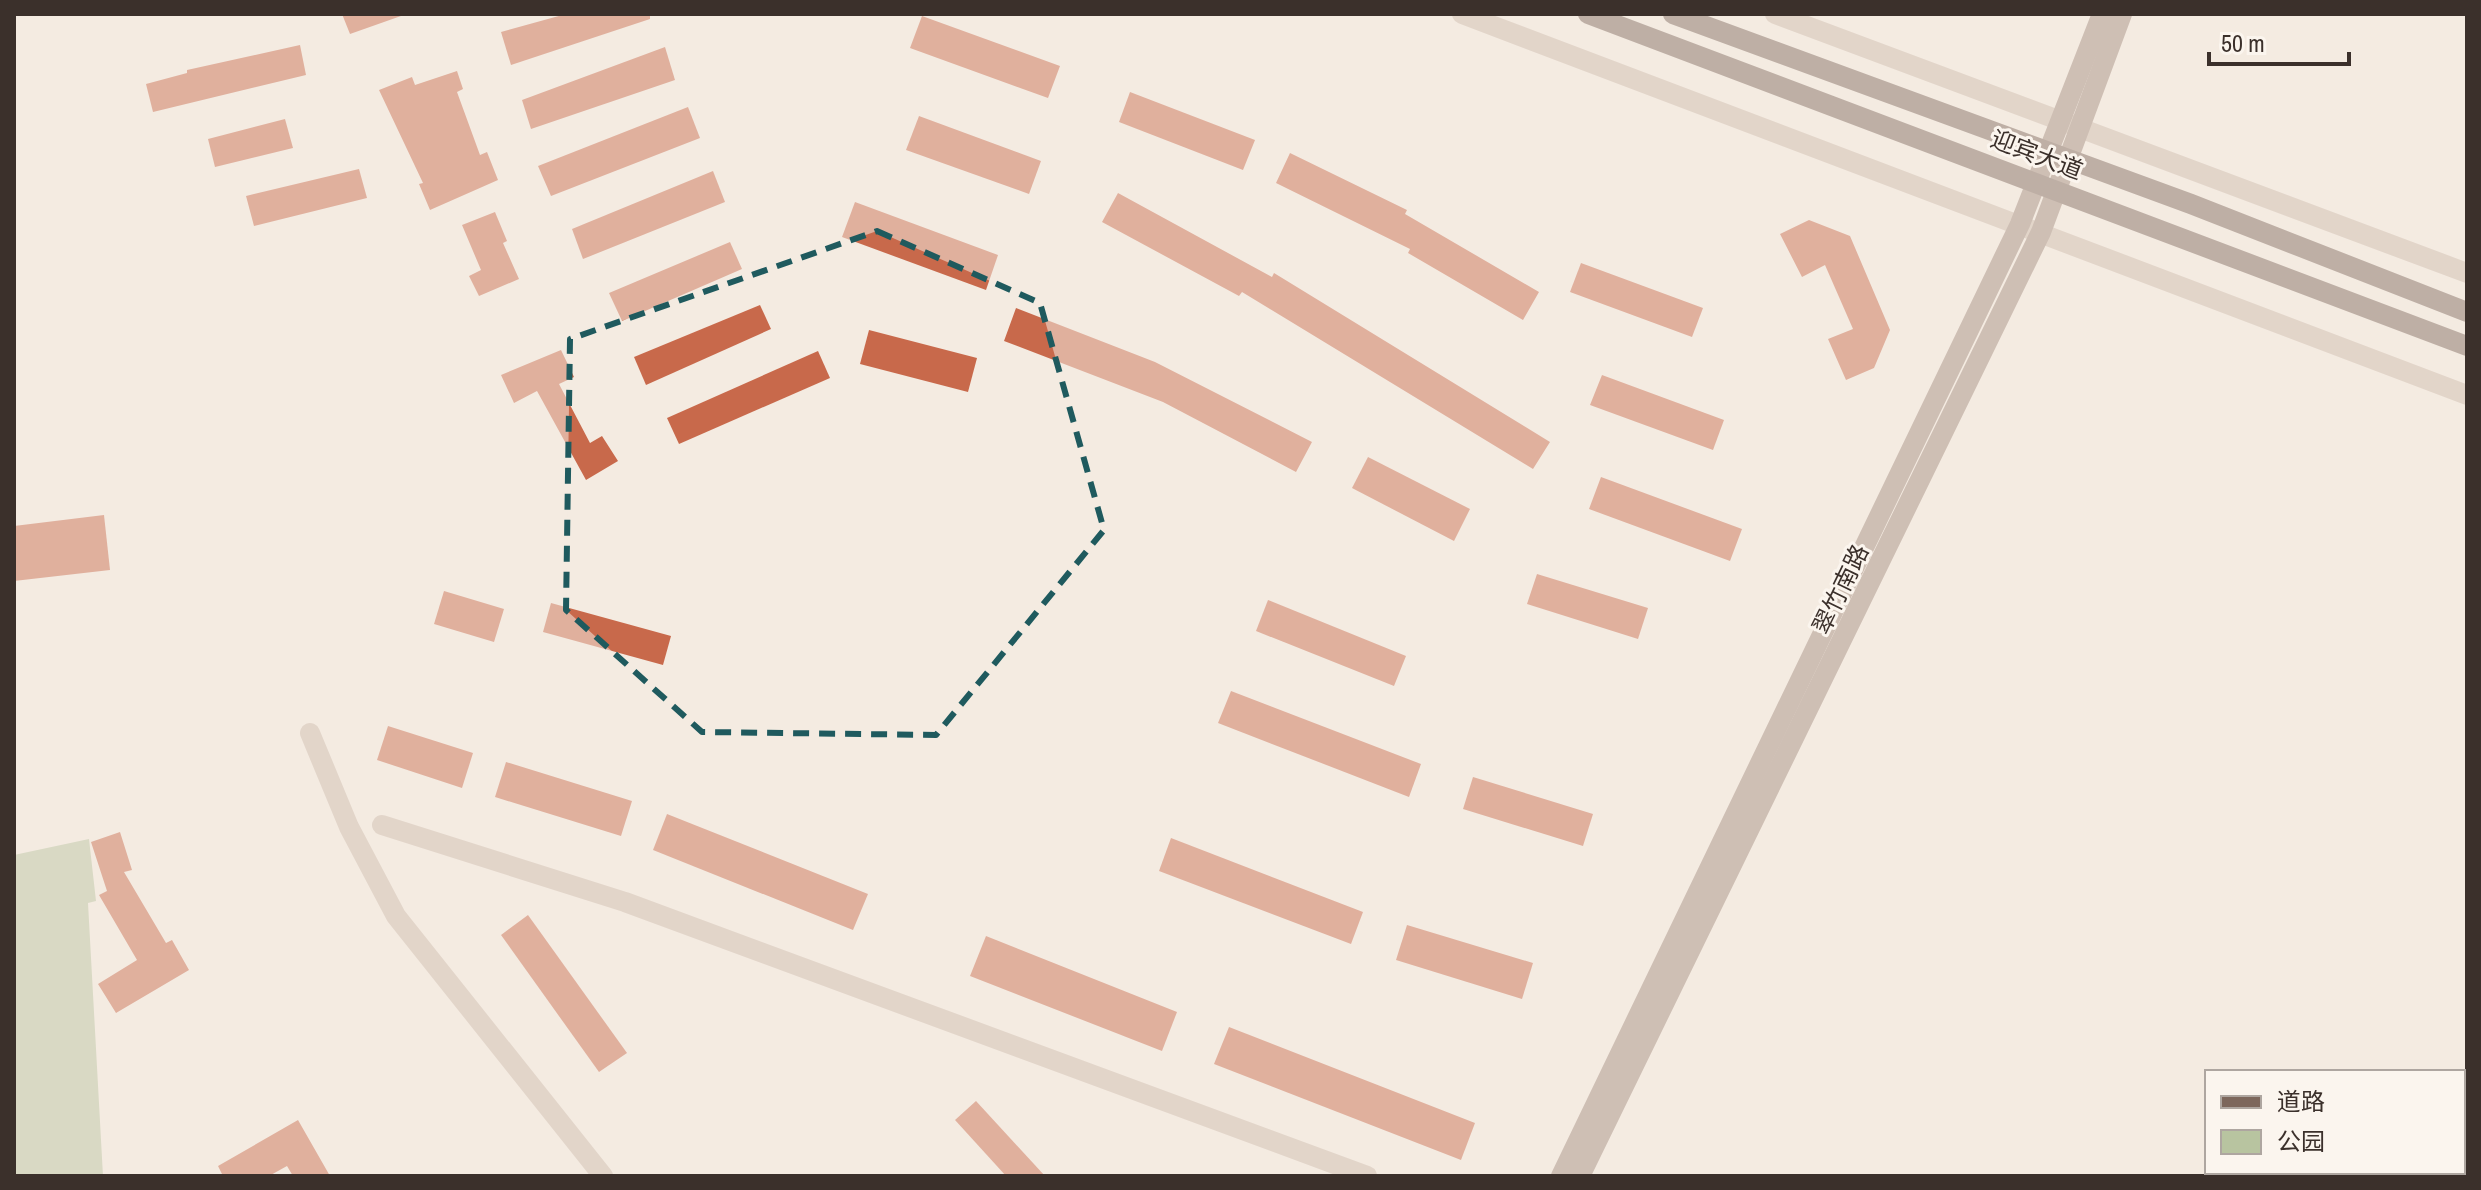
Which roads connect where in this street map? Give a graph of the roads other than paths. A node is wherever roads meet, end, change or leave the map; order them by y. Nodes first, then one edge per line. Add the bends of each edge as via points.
1 (1462, 14) edge
2 (1588, 14) edge
3 (1673, 14) edge
4 (1775, 14) edge
5 (2102, 14) edge
6 (2122, 14) edge
7 (2070, 125) junction
8 (2058, 156) junction
9 (2037, 181) junction
10 (2058, 190) junction
11 (2020, 224) junction
12 (2041, 232) junction
13 (2467, 273) edge
14 (2467, 312) edge
15 (2467, 346) edge
16 (2467, 395) edge
17 (310, 733) dead end
18 (382, 825) dead end
19 (603, 1176) edge
20 (1367, 1176) edge
21 (1561, 1176) edge
22 (1580, 1176) edge

1 - 11 street
2 - 9 main road, 迎宾大道
3 - 8 main road, 迎宾大道
4 - 7 street
5 - 7 main road, 翠竹南路
6 - 7 main road, 翠竹南路
7 - 8 main road, 翠竹南路
7 - 13 street
8 - 9 main road, 翠竹南路
8 - 10 main road, 翠竹南路
8 - 14 main road, 迎宾大道
9 - 10 main road, 迎宾大道
9 - 11 main road, 翠竹南路
10 - 12 main road, 翠竹南路
10 - 15 main road, 迎宾大道
11 - 12 street
11 - 21 main road, 翠竹南路
12 - 16 street
12 - 22 main road, 翠竹南路
17 - 19 street via 349,827 396,916
18 - 20 street via 625,902

